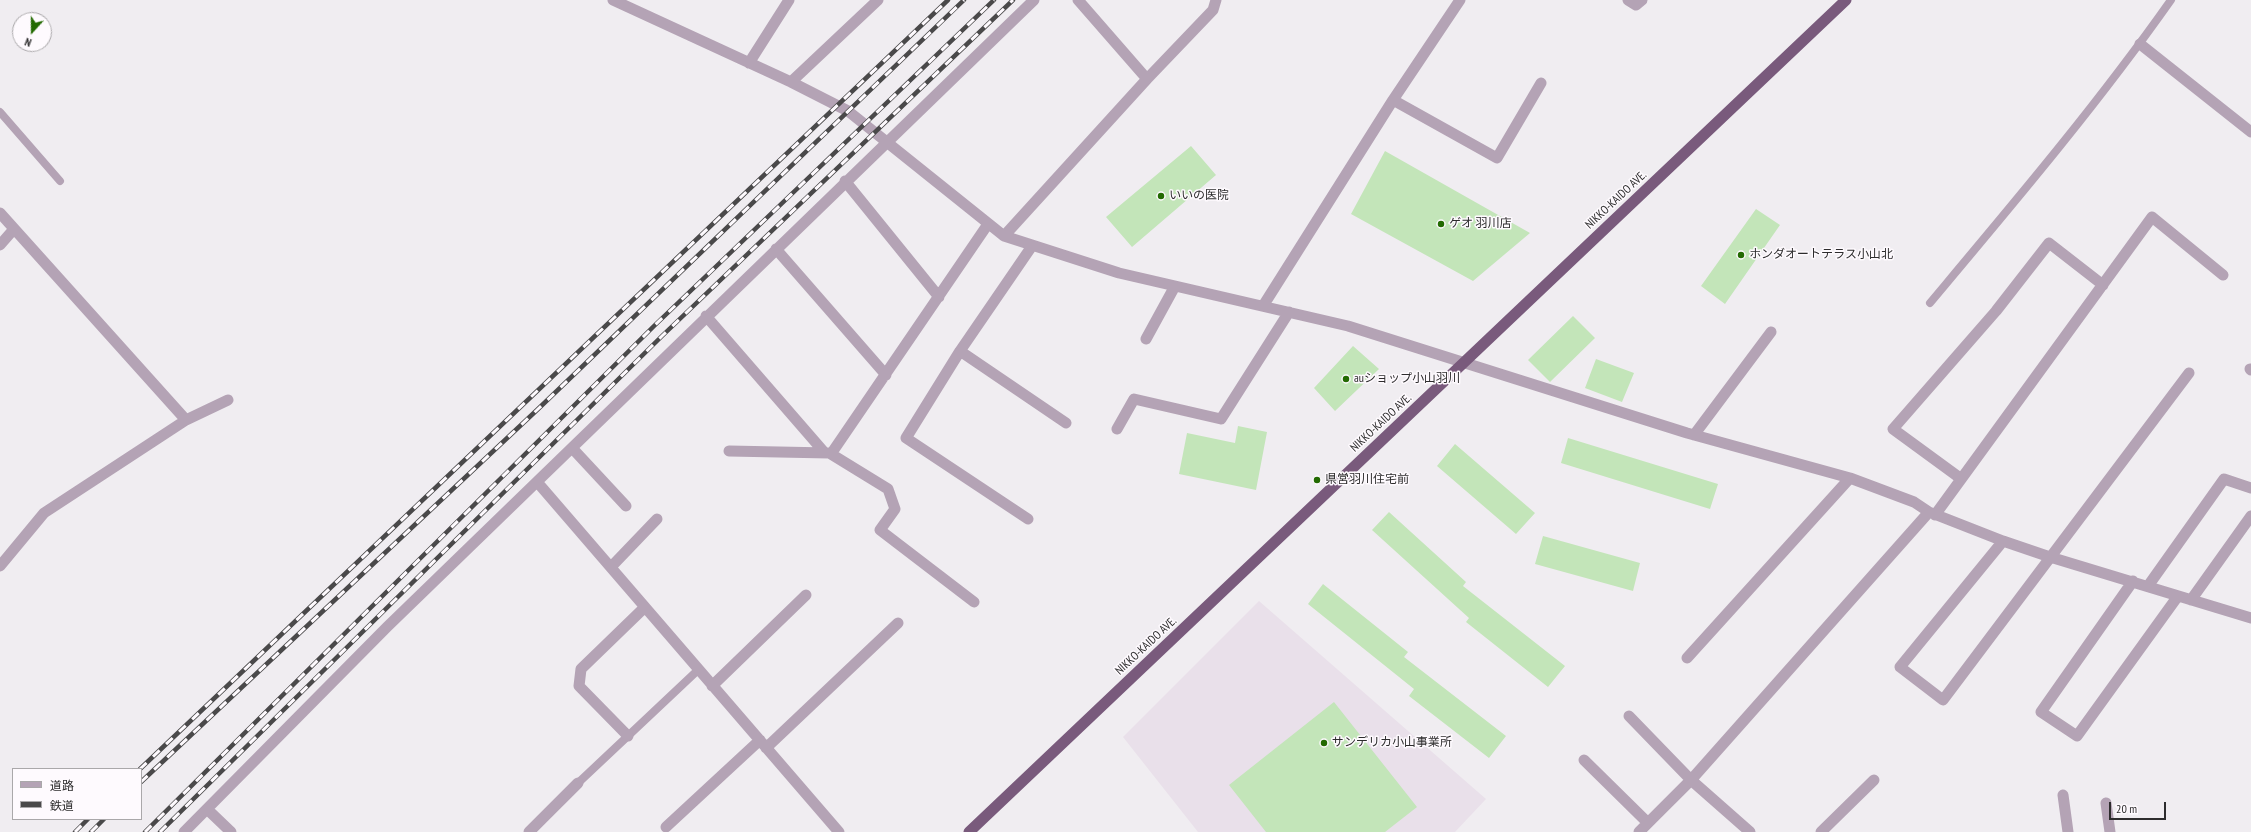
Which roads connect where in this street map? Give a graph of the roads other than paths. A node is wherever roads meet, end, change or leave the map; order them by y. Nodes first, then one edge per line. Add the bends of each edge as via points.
1 (613, 0) edge
2 (789, 0) edge
3 (878, 0) edge
4 (1034, 0) edge
5 (1078, 0) edge
6 (1215, 0) edge
7 (1460, 0) edge
8 (1628, 0) edge
9 (1642, 0) edge
10 (1846, 0) edge
11 (2171, 0) edge
12 (2140, 44) junction
13 (749, 63) junction
14 (1147, 78) junction
15 (791, 82) junction
16 (1541, 83) dead end
17 (1393, 100) junction
18 (0, 112) edge
19 (2251, 132) edge
20 (887, 142) junction
21 (60, 180) dead end
22 (845, 182) junction
23 (0, 214) edge
24 (988, 224) junction
25 (14, 229) junction
26 (1004, 236) junction
27 (0, 245) edge
28 (1032, 246) junction
29 (776, 249) junction
30 (2223, 275) dead end
31 (2103, 285) junction
32 (1175, 286) junction
33 (939, 297) junction
34 (1930, 303) dead end
35 (1263, 306) junction
36 (1289, 312) junction
37 (706, 316) junction
38 (1771, 332) dead end
39 (1146, 339) dead end
40 (960, 351) junction
41 (1463, 364) junction
42 (2189, 373) dead end
43 (886, 375) junction
44 (228, 400) dead end
45 (186, 420) junction
46 (1066, 423) dead end
47 (1117, 429) dead end
48 (1694, 435) junction
49 (573, 449) junction
50 (729, 451) dead end
51 (828, 453) junction
52 (1850, 478) junction
53 (1960, 478) junction
54 (538, 483) junction
55 (2251, 488) edge
56 (626, 506) dead end
57 (1932, 513) junction
58 (2251, 516) edge
59 (657, 519) dead end
60 (1028, 519) dead end
61 (2003, 541) junction
62 (2050, 557) junction
63 (0, 566) edge
64 (611, 567) junction
65 (2134, 581) junction
66 (2148, 586) junction
67 (806, 595) dead end
68 (2178, 596) junction
69 (2192, 600) junction
70 (974, 602) dead end
71 (645, 607) junction
72 (2251, 618) edge
73 (898, 623) dead end
74 (1686, 658) dead end
75 (698, 670) junction
76 (712, 686) junction
77 (1629, 716) dead end
78 (628, 736) junction
79 (763, 744) junction
80 (1584, 760) dead end
81 (1691, 780) junction
82 (1874, 780) dead end
83 (578, 783) joint
84 (2063, 795) dead end
85 (2106, 803) dead end
86 (207, 809) junction
87 (1648, 823) junction
88 (666, 827) dead end
89 (184, 832) edge
90 (231, 832) edge
91 (529, 832) edge
92 (839, 832) edge
93 (969, 832) edge
94 (1639, 832) edge
95 (1750, 832) edge
96 (1821, 832) edge
97 (2068, 832) edge
98 (2110, 832) edge

1 - 13 street
2 - 13 street
3 - 15 street
4 - 20 street
5 - 14 street
6 - 14 street via 1213,10
7 - 17 street
8 - 9 street via 1636,5
10 - 41 highway, NIKKO-KAIDO AVE.
11 - 12 lane
12 - 19 street
12 - 34 lane via 2010,208
13 - 15 street
14 - 26 street
15 - 20 street via 848,112
16 - 17 street via 1497,158
17 - 35 street
18 - 21 lane
20 - 22 street
20 - 24 street
22 - 29 street
22 - 33 street
23 - 25 street
24 - 26 street
24 - 33 street
25 - 27 street
25 - 45 street
26 - 28 street
28 - 32 street via 1119,273
28 - 40 street
29 - 37 street
29 - 43 street
30 - 31 street via 2152,217
31 - 53 street
31 - 53 street via 2049,243 1996,311 1893,429
32 - 35 street
32 - 39 street
33 - 43 street
35 - 36 street
36 - 41 street via 1348,326
36 - 47 street via 1220,419 1134,399
37 - 49 street
37 - 51 street
38 - 48 street
40 - 46 street
40 - 60 street via 906,438
41 - 48 street
41 - 93 highway, NIKKO-KAIDO AVE.
42 - 62 street
43 - 51 street
44 - 45 street
45 - 63 street via 44,513
48 - 52 street
49 - 54 street
49 - 56 street
50 - 51 street
51 - 70 street via 888,489 895,509 880,530
52 - 57 street via 1914,502
52 - 74 street
53 - 57 street
54 - 64 street
54 - 86 street via 387,627
55 - 66 street via 2224,479
57 - 61 street
57 - 81 street
58 - 69 street
59 - 64 street
61 - 62 street
61 - 62 street via 1900,666 1944,700
62 - 65 street
64 - 71 street
65 - 66 street
65 - 68 street via 2041,712 2077,736
66 - 68 street
67 - 76 street
68 - 69 street
69 - 72 street
71 - 75 street
71 - 78 street via 581,669 579,686
73 - 79 street
75 - 76 street
75 - 78 lane
76 - 79 street
77 - 81 street
78 - 83 lane
79 - 88 street
79 - 92 street
80 - 87 street
81 - 87 street
81 - 95 street
82 - 96 street
83 - 91 street
84 - 97 street
85 - 98 street
86 - 89 street
86 - 90 street
87 - 94 street

